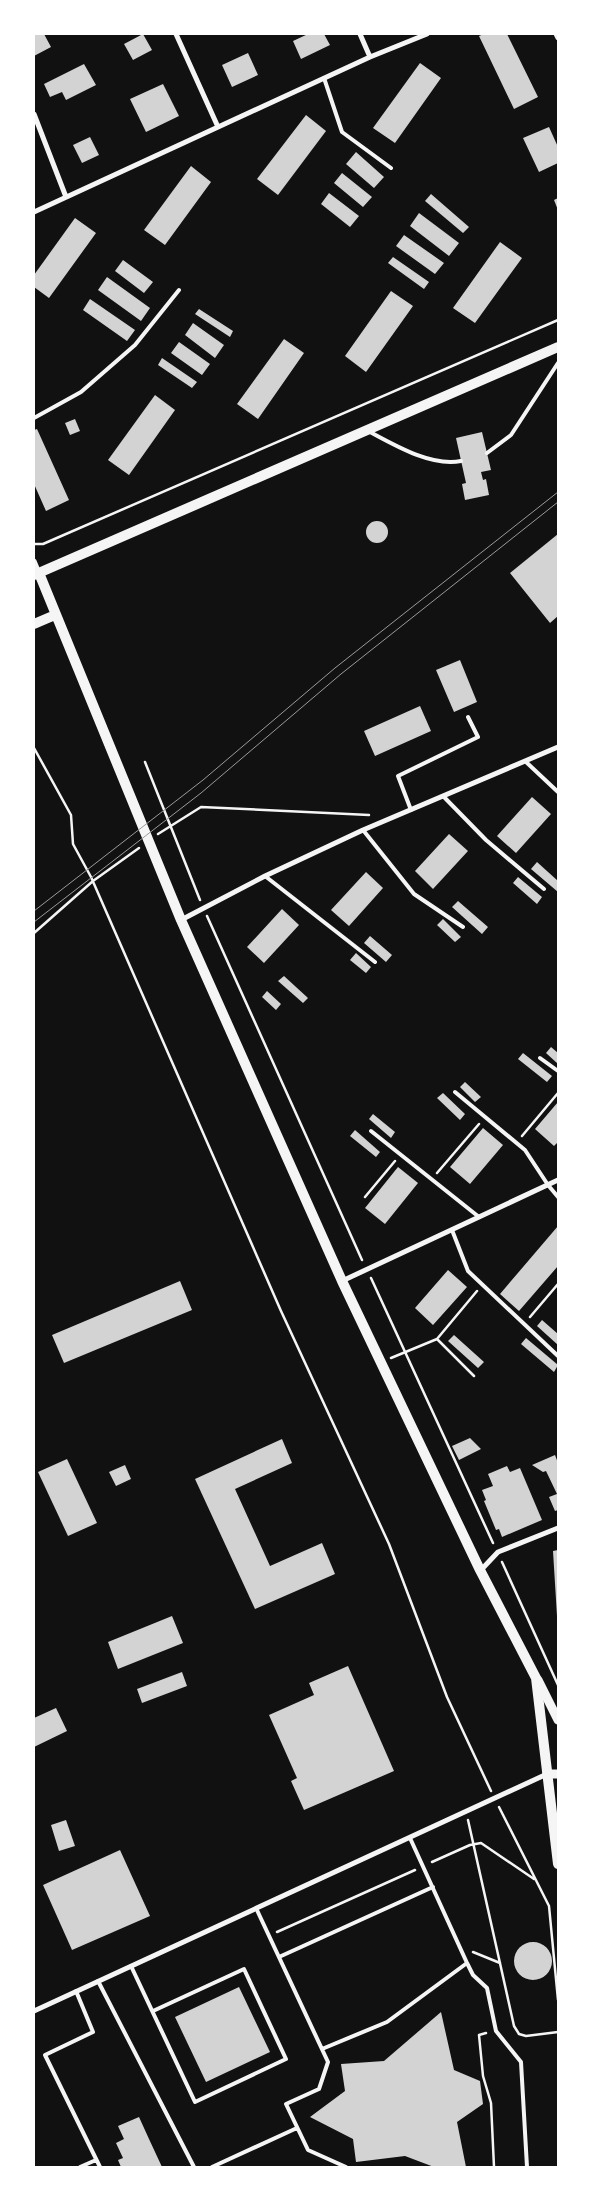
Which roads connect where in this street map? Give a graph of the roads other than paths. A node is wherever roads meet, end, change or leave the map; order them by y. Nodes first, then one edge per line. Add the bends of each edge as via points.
1 (176, 34) edge
2 (360, 34) edge
3 (427, 34) edge
4 (556, 34) edge
5 (558, 38) edge
6 (370, 57) junction
7 (324, 78) junction
8 (34, 114) edge
9 (218, 126) junction
10 (391, 168) dead end
11 (66, 197) junction
12 (34, 212) edge
13 (179, 290) dead end
14 (558, 347) edge
15 (558, 363) edge
16 (34, 418) edge
17 (366, 430) junction
18 (487, 453) dead end
19 (461, 461) dead end
20 (34, 561) edge
21 (35, 576) edge
22 (55, 615) junction
23 (34, 624) edge
24 (468, 717) dead end
25 (558, 747) edge
26 (525, 761) junction
27 (558, 792) edge
28 (443, 796) junction
29 (411, 810) junction
30 (363, 830) junction
31 (264, 876) junction
32 (544, 889) dead end
33 (181, 920) junction
34 (462, 927) dead end
35 (375, 962) dead end
36 (540, 1058) dead end
37 (558, 1071) edge
38 (456, 1092) dead end
39 (371, 1131) dead end
40 (558, 1180) edge
41 (548, 1185) junction
42 (558, 1197) edge
43 (479, 1217) junction
44 (452, 1230) junction
45 (342, 1281) junction
46 (558, 1356) edge
47 (557, 1527) edge
48 (480, 1570) junction
49 (536, 1678) junction
50 (558, 1720) edge
51 (547, 1774) junction
52 (558, 1774) edge
53 (410, 1838) junction
54 (558, 1864) edge
55 (433, 1888) junction
56 (256, 1908) junction
57 (278, 1957) junction
58 (467, 1963) junction
59 (131, 1966) junction
60 (98, 1981) junction
61 (76, 1991) junction
62 (34, 2011) edge
63 (153, 2011) junction
64 (322, 2049) junction
65 (297, 2128) junction
66 (96, 2160) junction
67 (80, 2167) edge
68 (100, 2167) edge
69 (194, 2167) edge
70 (212, 2167) edge
71 (346, 2167) edge
72 (527, 2167) edge

1 - 9 street
2 - 6 street
3 - 6 street
4 - 5 street
6 - 7 street
7 - 9 street
7 - 10 lane via 342,132
8 - 11 street
9 - 11 street
11 - 12 street
13 - 16 lane via 128,351 81,392
14 - 17 main road
15 - 18 lane via 511,435
17 - 19 lane via 411,453 452,463
17 - 21 main road
20 - 21 street
21 - 22 main road
22 - 23 main road
22 - 33 main road
24 - 29 lane via 478,737 398,776
25 - 26 street
26 - 27 lane
26 - 28 street
28 - 29 street
28 - 32 lane via 486,840
29 - 30 street
30 - 31 street
30 - 34 lane via 414,894
31 - 33 street
31 - 35 lane
33 - 45 main road
36 - 37 lane
38 - 41 lane via 525,1150
39 - 43 lane
40 - 41 street
41 - 42 lane
41 - 43 street
43 - 44 street
44 - 45 street
44 - 46 lane via 468,1271
45 - 48 main road
47 - 48 street via 498,1552
48 - 49 main road
49 - 50 street
49 - 51 main road
51 - 52 street
51 - 53 street
51 - 54 main road
53 - 55 lane
53 - 56 street
55 - 57 lane
55 - 58 lane
56 - 57 lane
56 - 59 street
57 - 64 lane
58 - 64 lane via 387,2022
58 - 72 lane via 473,1975 487,1988 496,2031 521,2062
59 - 60 street
59 - 63 lane
60 - 61 street
60 - 69 lane
61 - 62 street
61 - 66 lane via 93,2032 45,2055
63 - 63 lane via 195,2102 286,2059 244,1969
64 - 65 lane via 328,2062 319,2088 286,2104
65 - 70 lane
65 - 71 lane via 308,2150
66 - 67 lane
66 - 68 lane

